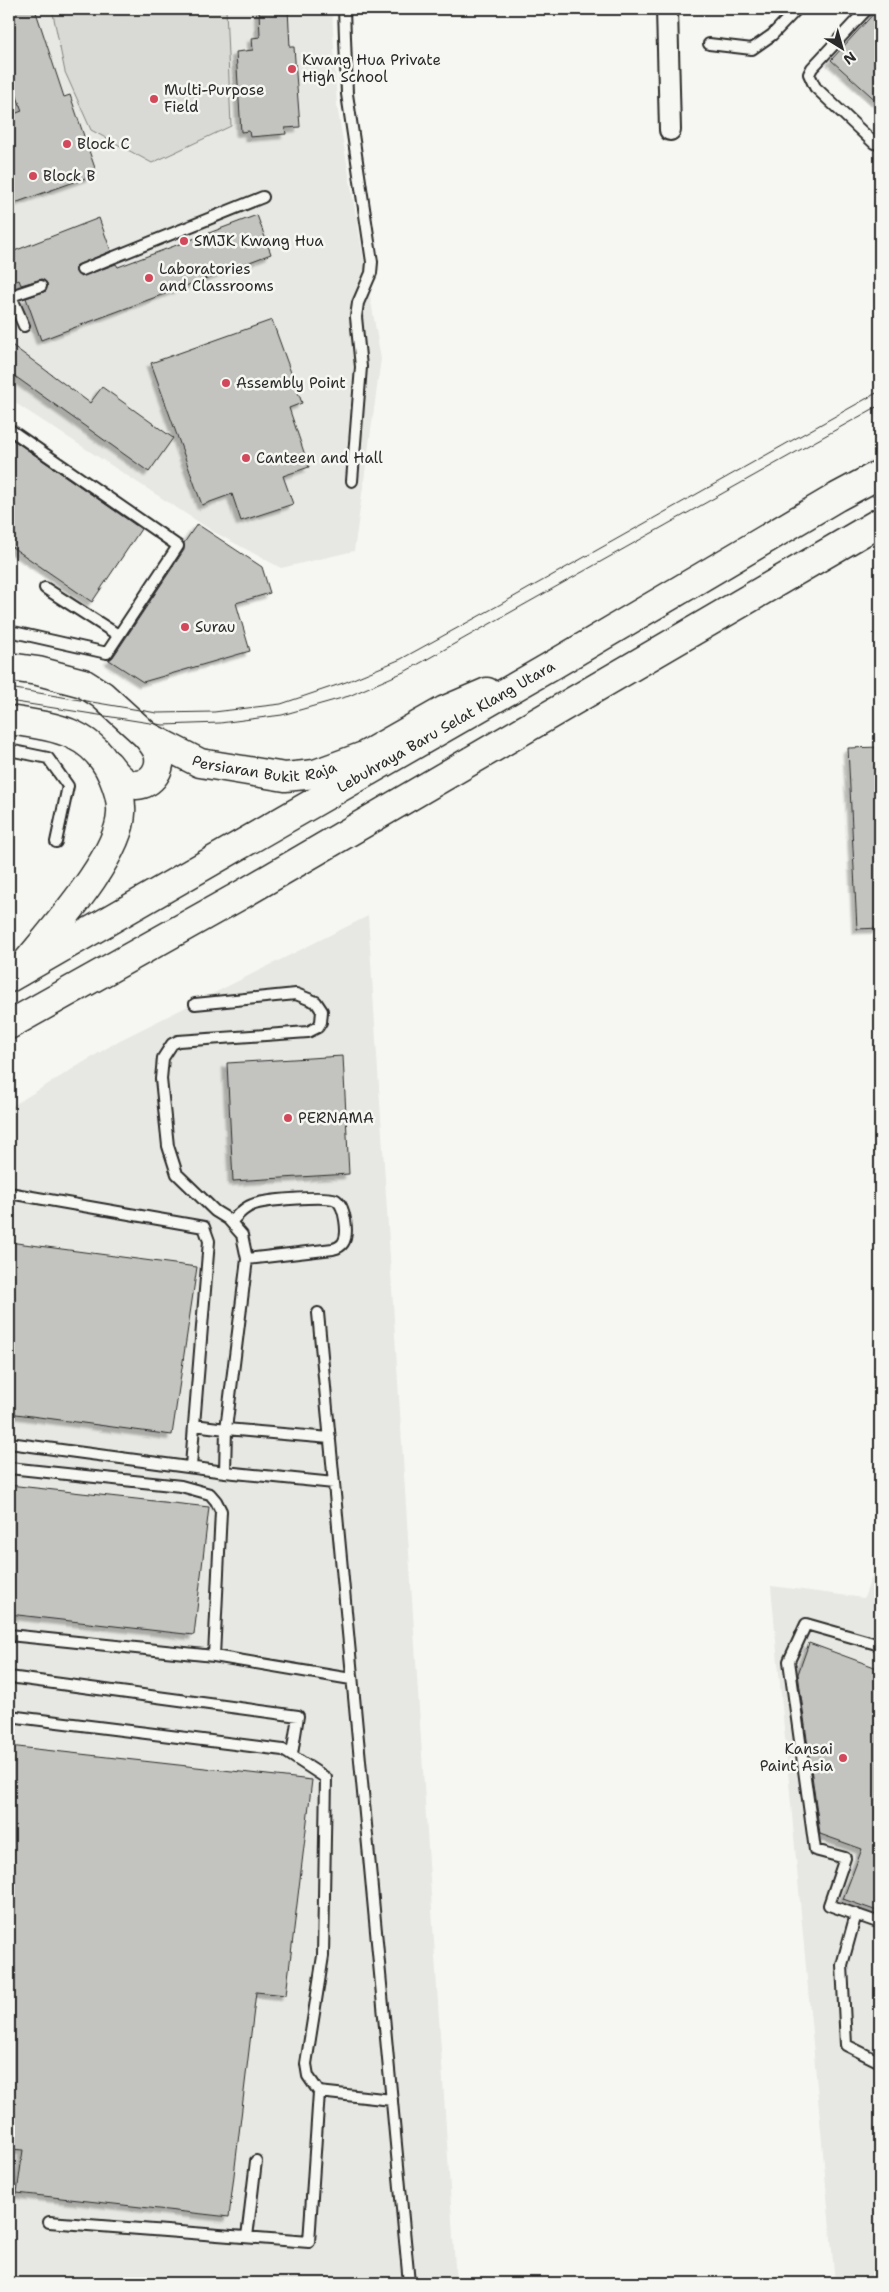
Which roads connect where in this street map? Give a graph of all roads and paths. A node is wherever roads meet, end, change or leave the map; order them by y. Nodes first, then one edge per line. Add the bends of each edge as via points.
1 (344, 9) edge
2 (666, 9) edge
3 (797, 9) edge
4 (867, 9) edge
5 (709, 44) dead end
6 (670, 130) dead end
7 (880, 144) edge
8 (263, 198) dead end
9 (82, 270) dead end
10 (41, 286) dead end
11 (10, 296) edge
12 (24, 326) dead end
13 (9, 428) edge
14 (880, 474) edge
15 (352, 481) dead end
16 (880, 522) edge
17 (44, 588) dead end
18 (9, 631) edge
19 (118, 634) junction
20 (553, 665) junction
21 (9, 667) edge
22 (9, 720) edge
23 (147, 736) junction
24 (9, 750) edge
25 (106, 762) junction
26 (56, 842) dead end
27 (12, 975) edge
28 (195, 1004) dead end
29 (9, 1025) edge
30 (9, 1192) edge
31 (231, 1222) junction
32 (248, 1259) junction
33 (318, 1314) dead end
34 (194, 1425) junction
35 (226, 1429) junction
36 (330, 1438) junction
37 (9, 1443) edge
38 (191, 1467) junction
39 (9, 1468) edge
40 (225, 1472) junction
41 (334, 1483) junction
42 (9, 1635) edge
43 (880, 1645) edge
44 (214, 1656) junction
45 (9, 1677) edge
46 (352, 1679) junction
47 (9, 1716) edge
48 (292, 1754) junction
49 (856, 1914) junction
50 (880, 1923) edge
51 (880, 2062) edge
52 (319, 2092) junction
53 (392, 2100) junction
54 (256, 2161) dead end
55 (49, 2222) dead end
56 (247, 2236) junction
57 (409, 2283) edge

1 - 15 lane via 347,94 372,262 356,317 361,367
2 - 6 street
3 - 5 lane via 772,35 752,48
4 - 7 lane via 809,74 815,87 874,143
8 - 9 lane
10 - 11 lane
11 - 12 lane
13 - 19 lane via 178,546
14 - 20 main road, Lebuhraya Baru Selat Klang Utara
16 - 29 main road via 241,895
17 - 19 lane
18 - 19 lane via 107,653
20 - 23 main road, Persiaran Bukit Raja via 445,710 364,756 315,774 285,777 200,763
20 - 27 main road, Lebuhraya Baru Selat Klang Utara
21 - 23 main road, Persiaran Bukit Raja via 82,683 102,695
22 - 25 main road via 68,732 93,747
23 - 25 main road via 158,753 160,766 146,782 135,785 124,780
24 - 26 lane via 48,758 68,786
25 - 27 main road via 121,796 122,816 103,866
28 - 31 lane via 296,994 316,1002 322,1011 321,1022 308,1032 178,1041 172,1044 163,1058 161,1080 168,1146 177,1174
30 - 34 lane via 204,1227 209,1240
31 - 32 lane via 242,1235
31 - 32 lane via 248,1206 261,1202 323,1198 334,1199 341,1206 346,1237 342,1245 333,1249
32 - 35 lane
33 - 36 lane
34 - 35 lane
34 - 38 lane
35 - 36 lane
35 - 40 lane
36 - 41 lane
37 - 38 lane
38 - 40 lane
39 - 44 lane via 181,1486 210,1494 221,1511
40 - 41 lane
41 - 46 lane
42 - 44 lane
43 - 49 lane via 806,1624 789,1661 815,1850 845,1858 829,1905
44 - 46 lane
45 - 48 lane via 298,1716
46 - 53 lane
47 - 48 lane via 284,1750
48 - 52 lane via 326,1778 322,1956 306,2064 308,2076
49 - 50 lane
49 - 51 lane via 842,1965 846,2046
52 - 53 lane
52 - 56 lane via 309,2242
53 - 57 lane
54 - 56 lane
55 - 56 lane

